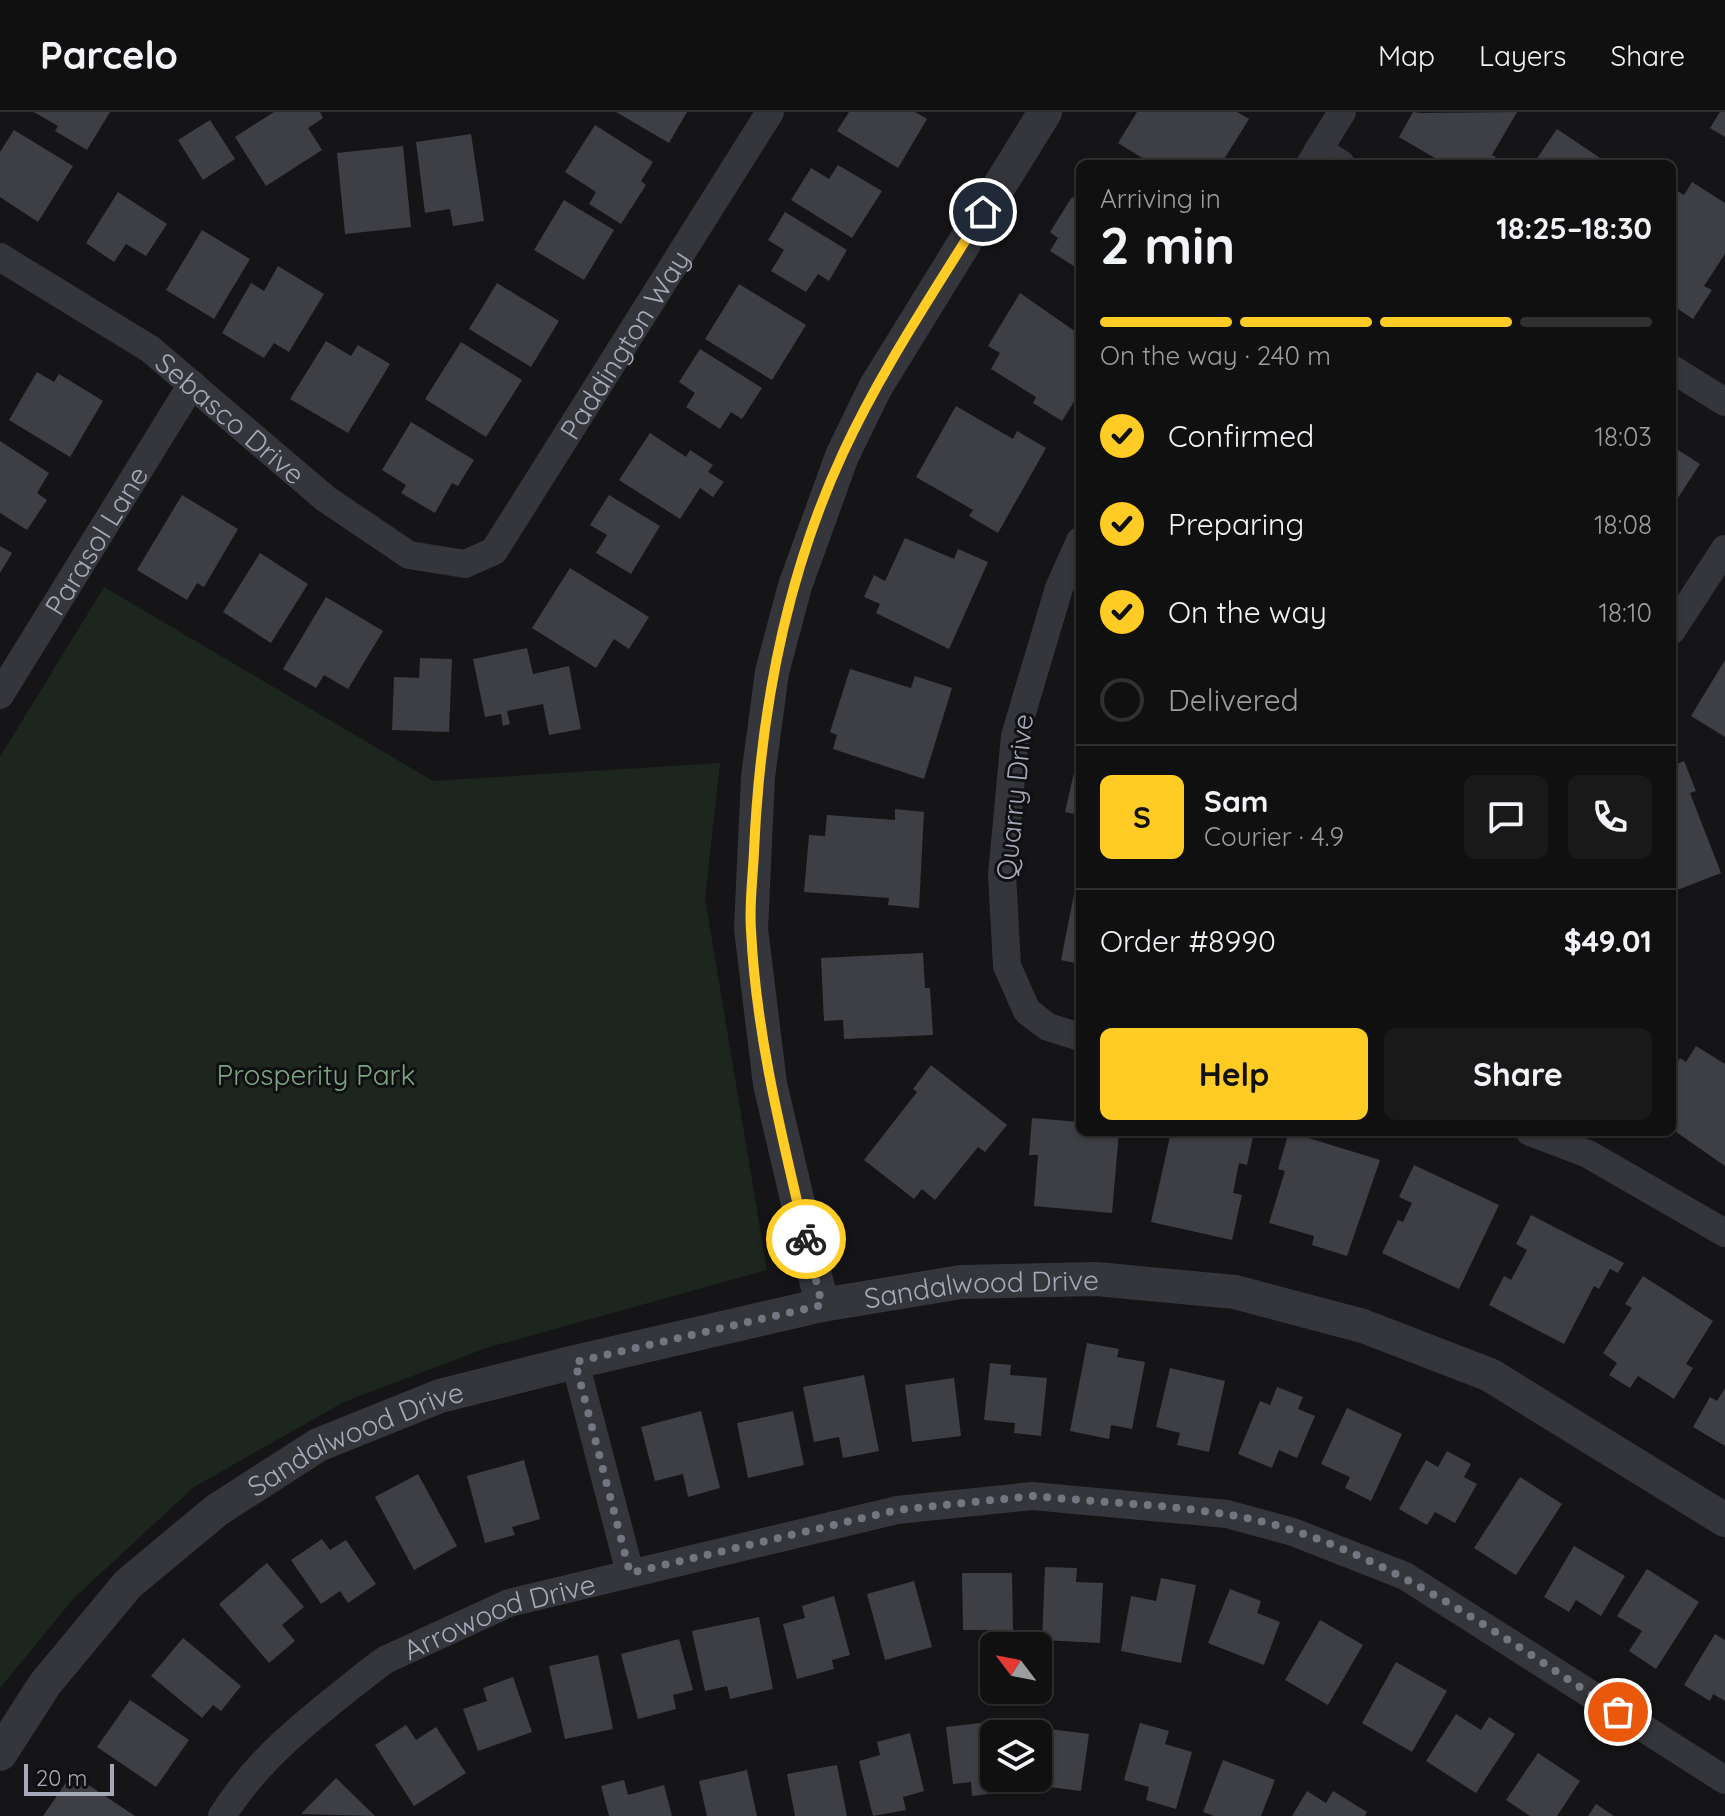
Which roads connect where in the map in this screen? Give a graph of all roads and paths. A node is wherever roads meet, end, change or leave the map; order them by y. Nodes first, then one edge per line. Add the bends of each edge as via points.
1 (770, 112) edge
2 (1045, 112) edge
3 (1342, 112) edge
4 (1323, 159) edge
5 (0, 257) edge
6 (1676, 371) edge
7 (192, 384) junction
8 (1725, 402) edge
9 (1725, 549) edge
10 (1076, 550) edge
11 (465, 564) joint
12 (1676, 624) edge
13 (0, 695) edge
14 (1076, 1036) edge
15 (1541, 1136) edge
16 (1725, 1233) edge
17 (822, 1305) junction
18 (575, 1362) junction
19 (1725, 1520) edge
20 (630, 1573) junction
21 (2, 1749) edge
22 (1725, 1780) edge
23 (222, 1816) edge

1 - 11 street, Paddington Way via 494,551
2 - 17 street via 875,388 842,456 795,586 772,672 758,777 751,929 770,1084
3 - 4 street
5 - 7 street, Sebasco Drive via 150,349
6 - 8 street
7 - 11 street, Sebasco Drive via 326,499 409,555
7 - 13 street, Parasol Lane
9 - 12 street
10 - 14 street, Quarry Drive via 1055,600 1015,736 1002,875 1007,966 1027,1011 1048,1027
15 - 16 street via 1588,1154
17 - 18 street, Sandalwood Drive
17 - 19 street, Sandalwood Drive via 961,1282 1096,1279 1235,1292 1363,1326 1490,1375
18 - 20 street
18 - 21 street, Sandalwood Drive via 440,1396 318,1445 217,1510 128,1584 45,1684
20 - 22 street, Arrowood Drive via 897,1510 1017,1498 1227,1514 1293,1532 1405,1576
20 - 23 street, Arrowood Drive via 509,1603 385,1660 275,1747

